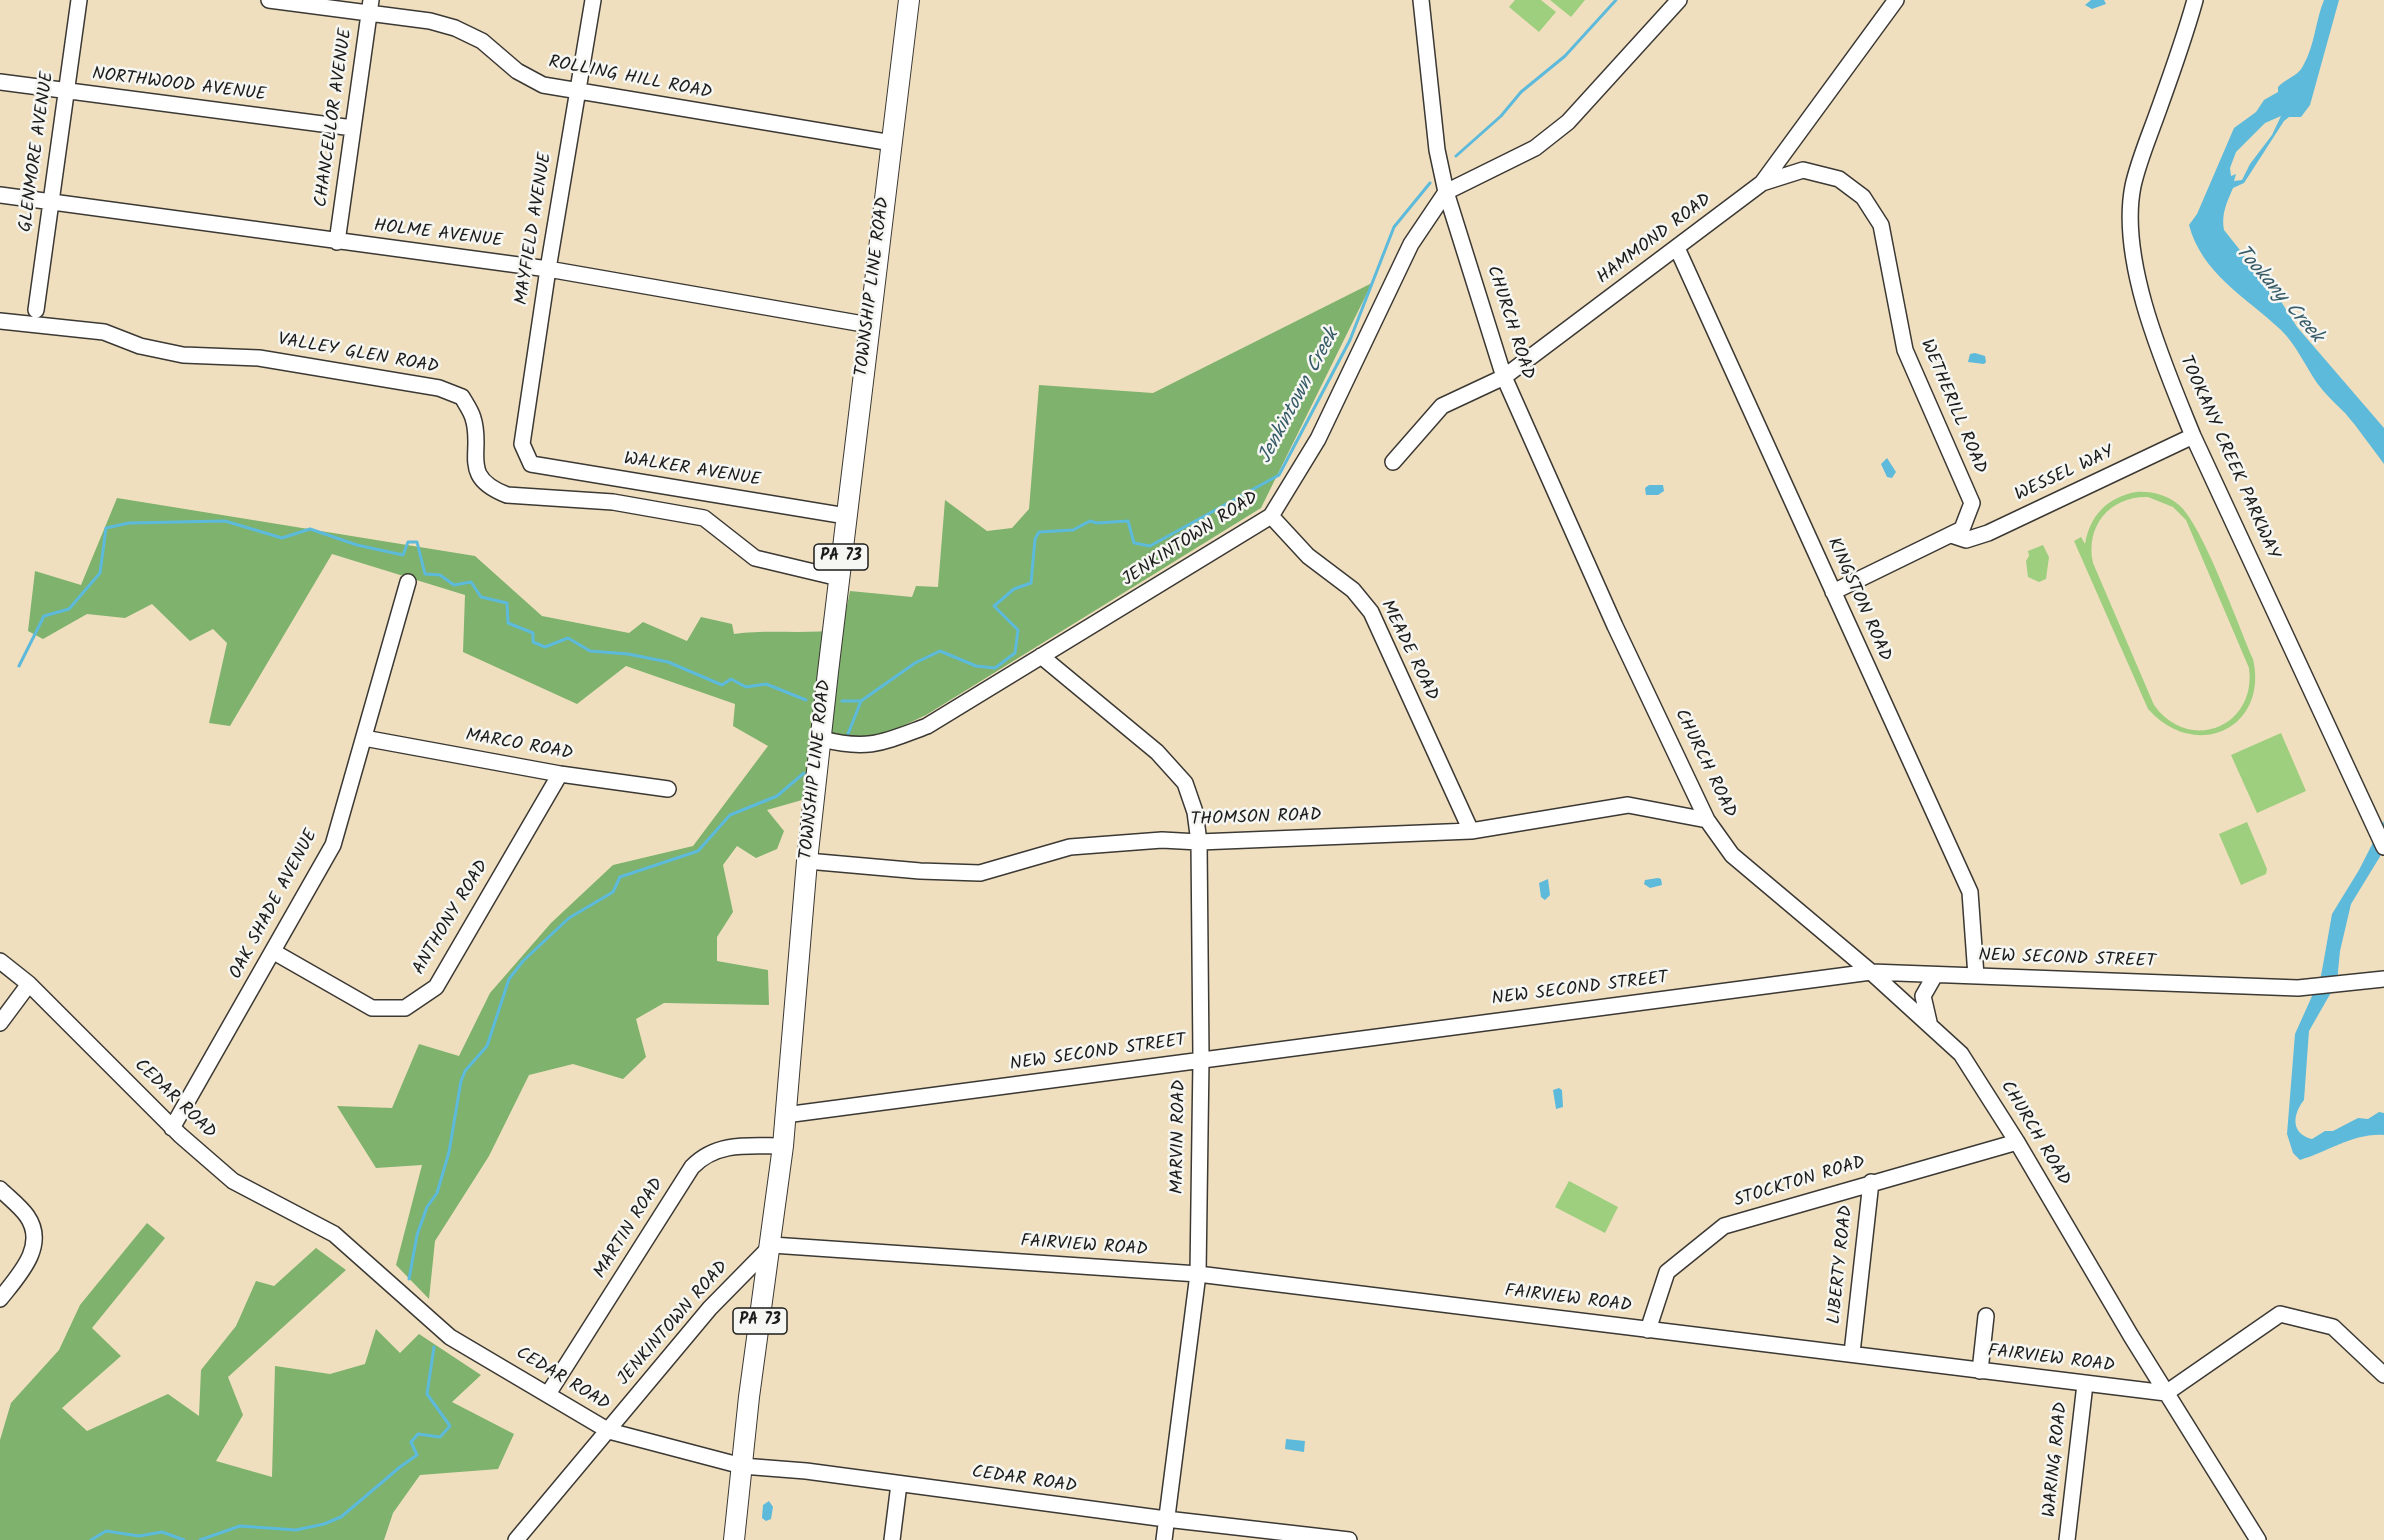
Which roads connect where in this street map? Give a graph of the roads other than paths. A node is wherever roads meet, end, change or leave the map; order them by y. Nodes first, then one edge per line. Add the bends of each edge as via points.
1 (79, 0) edge
2 (269, 0) edge
3 (593, 0) edge
4 (909, 0) edge
5 (1421, 0) edge
6 (1679, 0) edge
7 (1896, 0) edge
8 (2195, 0) edge
9 (371, 6) edge
10 (0, 82) edge
11 (66, 92) junction
12 (578, 92) junction
13 (354, 128) junction
14 (892, 143) junction
15 (1762, 183) junction
16 (1446, 192) junction
17 (0, 195) edge
18 (52, 203) junction
19 (337, 242) junction
20 (1677, 248) junction
21 (548, 269) junction
22 (36, 310) dead end
23 (0, 321) edge
24 (868, 325) junction
25 (1504, 377) junction
26 (2193, 436) junction
27 (1393, 462) dead end
28 (531, 464) joint
29 (846, 516) junction
30 (1271, 516) junction
31 (1951, 535) junction
32 (839, 578) junction
33 (408, 582) dead end
34 (1833, 592) junction
35 (1041, 656) junction
36 (364, 738) junction
37 (822, 739) junction
38 (560, 774) junction
39 (668, 789) dead end
40 (1707, 820) junction
41 (1470, 831) junction
42 (1199, 842) junction
43 (2384, 847) edge
44 (807, 861) junction
45 (274, 952) junction
46 (0, 961) edge
47 (1871, 972) junction
48 (1935, 975) junction
49 (1976, 976) junction
50 (2384, 979) edge
51 (29, 984) junction
52 (0, 1023) edge
53 (1929, 1025) junction
54 (1201, 1059) junction
55 (785, 1115) junction
56 (172, 1128) junction
57 (2017, 1142) junction
58 (783, 1146) junction
59 (1871, 1182) junction
60 (0, 1189) edge
61 (772, 1245) junction
62 (1198, 1274) junction
63 (0, 1299) edge
64 (1986, 1316) dead end
65 (1648, 1330) junction
66 (1852, 1353) junction
67 (1980, 1371) junction
68 (2384, 1375) edge
69 (2085, 1384) junction
70 (2166, 1393) junction
71 (548, 1394) junction
72 (609, 1431) junction
73 (742, 1466) junction
74 (899, 1484) junction
75 (1166, 1520) junction
76 (1324, 1538) edge
77 (516, 1540) edge
78 (734, 1540) edge
79 (892, 1540) edge
80 (1164, 1540) edge
81 (1349, 1540) edge
82 (2067, 1540) edge
83 (2258, 1540) edge

1 - 11 street, GLENMORE AVENUE
2 - 9 street, ROLLING HILL ROAD
3 - 12 street, MAYFIELD AVENUE
4 - 14 main road, TOWNSHIP LINE ROAD / PA 73
5 - 16 street, CHURCH ROAD via 1437,150
6 - 16 street, JENKINTOWN ROAD via 1568,122 1535,148
7 - 15 street, HAMMOND ROAD
8 - 26 street, TOOKANY CREEK PARKWAY via 2133,187 2132,226 2136,273 2170,380
9 - 12 street, ROLLING HILL ROAD via 454,27 482,41 517,71 543,84
9 - 13 street, CHANCELLOR AVENUE
10 - 11 street, NORTHWOOD AVENUE
11 - 13 street, NORTHWOOD AVENUE
11 - 18 street, GLENMORE AVENUE
12 - 14 street, ROLLING HILL ROAD
12 - 21 street, MAYFIELD AVENUE
13 - 19 street, CHANCELLOR AVENUE
14 - 24 main road, TOWNSHIP LINE ROAD / PA 73
15 - 20 street, HAMMOND ROAD
15 - 31 street, WETHERILL ROAD via 1803,170 1839,179 1863,197 1881,225 1905,350 1972,503 1962,529
16 - 25 street, CHURCH ROAD
16 - 30 street, JENKINTOWN ROAD via 1411,244 1318,438
17 - 18 street, HOLME AVENUE
18 - 19 street, HOLME AVENUE
18 - 22 street, GLENMORE AVENUE
19 - 21 street, HOLME AVENUE
20 - 25 street, HAMMOND ROAD
20 - 34 street, KINGSTON ROAD
21 - 24 street, HOLME AVENUE
21 - 28 street, MAYFIELD AVENUE via 522,444
23 - 32 street, VALLEY GLEN ROAD via 104,332 140,346 183,355 259,358 439,388 462,397 474,419 475,468 492,490 507,495 614,502 704,518 755,558
24 - 29 main road, TOWNSHIP LINE ROAD / PA 73
25 - 27 street, HAMMOND ROAD via 1442,406
25 - 40 street, CHURCH ROAD
26 - 31 street, WESSEL WAY via 1988,533 1966,540
26 - 43 street, TOOKANY CREEK PARKWAY
28 - 29 street, WALKER AVENUE
29 - 32 main road, TOWNSHIP LINE ROAD / PA 73
30 - 35 street, JENKINTOWN ROAD
30 - 41 street, MEADE ROAD via 1308,556 1353,590 1371,612
31 - 34 street, WETHERILL ROAD
32 - 37 main road, TOWNSHIP LINE ROAD / PA 73
33 - 36 street, OAK SHADE AVENUE
34 - 49 street, KINGSTON ROAD via 1970,892
35 - 37 street, JENKINTOWN ROAD via 927,726 875,745 848,746
35 - 42 street, MARVIN ROAD via 1157,752 1185,783 1195,812
36 - 38 street, MARCO ROAD
36 - 45 street, OAK SHADE AVENUE via 333,845
37 - 44 main road, TOWNSHIP LINE ROAD / PA 73
38 - 39 street, MARCO ROAD
38 - 45 street, ANTHONY ROAD via 436,987 405,1008 372,1008
40 - 41 street, THOMSON ROAD via 1628,806
40 - 47 street, CHURCH ROAD via 1732,855
41 - 42 street, THOMSON ROAD
42 - 44 street, THOMSON ROAD via 1162,840 1070,847 980,873
42 - 54 street, MARVIN ROAD
44 - 55 main road, TOWNSHIP LINE ROAD / PA 73
45 - 56 street, OAK SHADE AVENUE
46 - 51 street, CEDAR ROAD
47 - 48 street, NEW SECOND STREET
47 - 53 street, CHURCH ROAD
47 - 54 street, NEW SECOND STREET
48 - 49 street, NEW SECOND STREET
48 - 53 street via 1923,996
49 - 50 street, NEW SECOND STREET via 2298,988
51 - 52 street
51 - 56 street, CEDAR ROAD
53 - 57 street, CHURCH ROAD via 1961,1054
54 - 55 street, NEW SECOND STREET
54 - 62 street, MARVIN ROAD
55 - 58 main road, TOWNSHIP LINE ROAD / PA 73
56 - 71 street, CEDAR ROAD via 233,1181 334,1234 450,1337
57 - 59 street, STOCKTON ROAD
57 - 70 street, CHURCH ROAD
58 - 61 main road, TOWNSHIP LINE ROAD / PA 73
58 - 71 street, MARTIN ROAD via 724,1147 707,1154 692,1167
59 - 65 street, STOCKTON ROAD via 1724,1226 1667,1272
59 - 66 street, LIBERTY ROAD
60 - 63 street via 28,1217 34,1237 27,1266
61 - 62 street, FAIRVIEW ROAD
61 - 72 street, JENKINTOWN ROAD via 710,1308
61 - 73 main road, TOWNSHIP LINE ROAD / PA 73
62 - 65 street, FAIRVIEW ROAD
62 - 75 street, MARVIN ROAD
64 - 67 street
65 - 66 street, FAIRVIEW ROAD
66 - 67 street, FAIRVIEW ROAD
67 - 69 street, FAIRVIEW ROAD
68 - 70 street via 2333,1327 2280,1314
69 - 70 street, FAIRVIEW ROAD
69 - 82 street, WARING ROAD
70 - 83 street, CHURCH ROAD
71 - 72 street, CEDAR ROAD
72 - 73 street, CEDAR ROAD
72 - 77 street, JENKINTOWN ROAD
73 - 74 street, CEDAR ROAD
73 - 78 main road, TOWNSHIP LINE ROAD / PA 73
74 - 75 street, CEDAR ROAD
74 - 79 street
75 - 76 street, CEDAR ROAD
75 - 80 street, MARVIN ROAD
76 - 81 street, CEDAR ROAD

